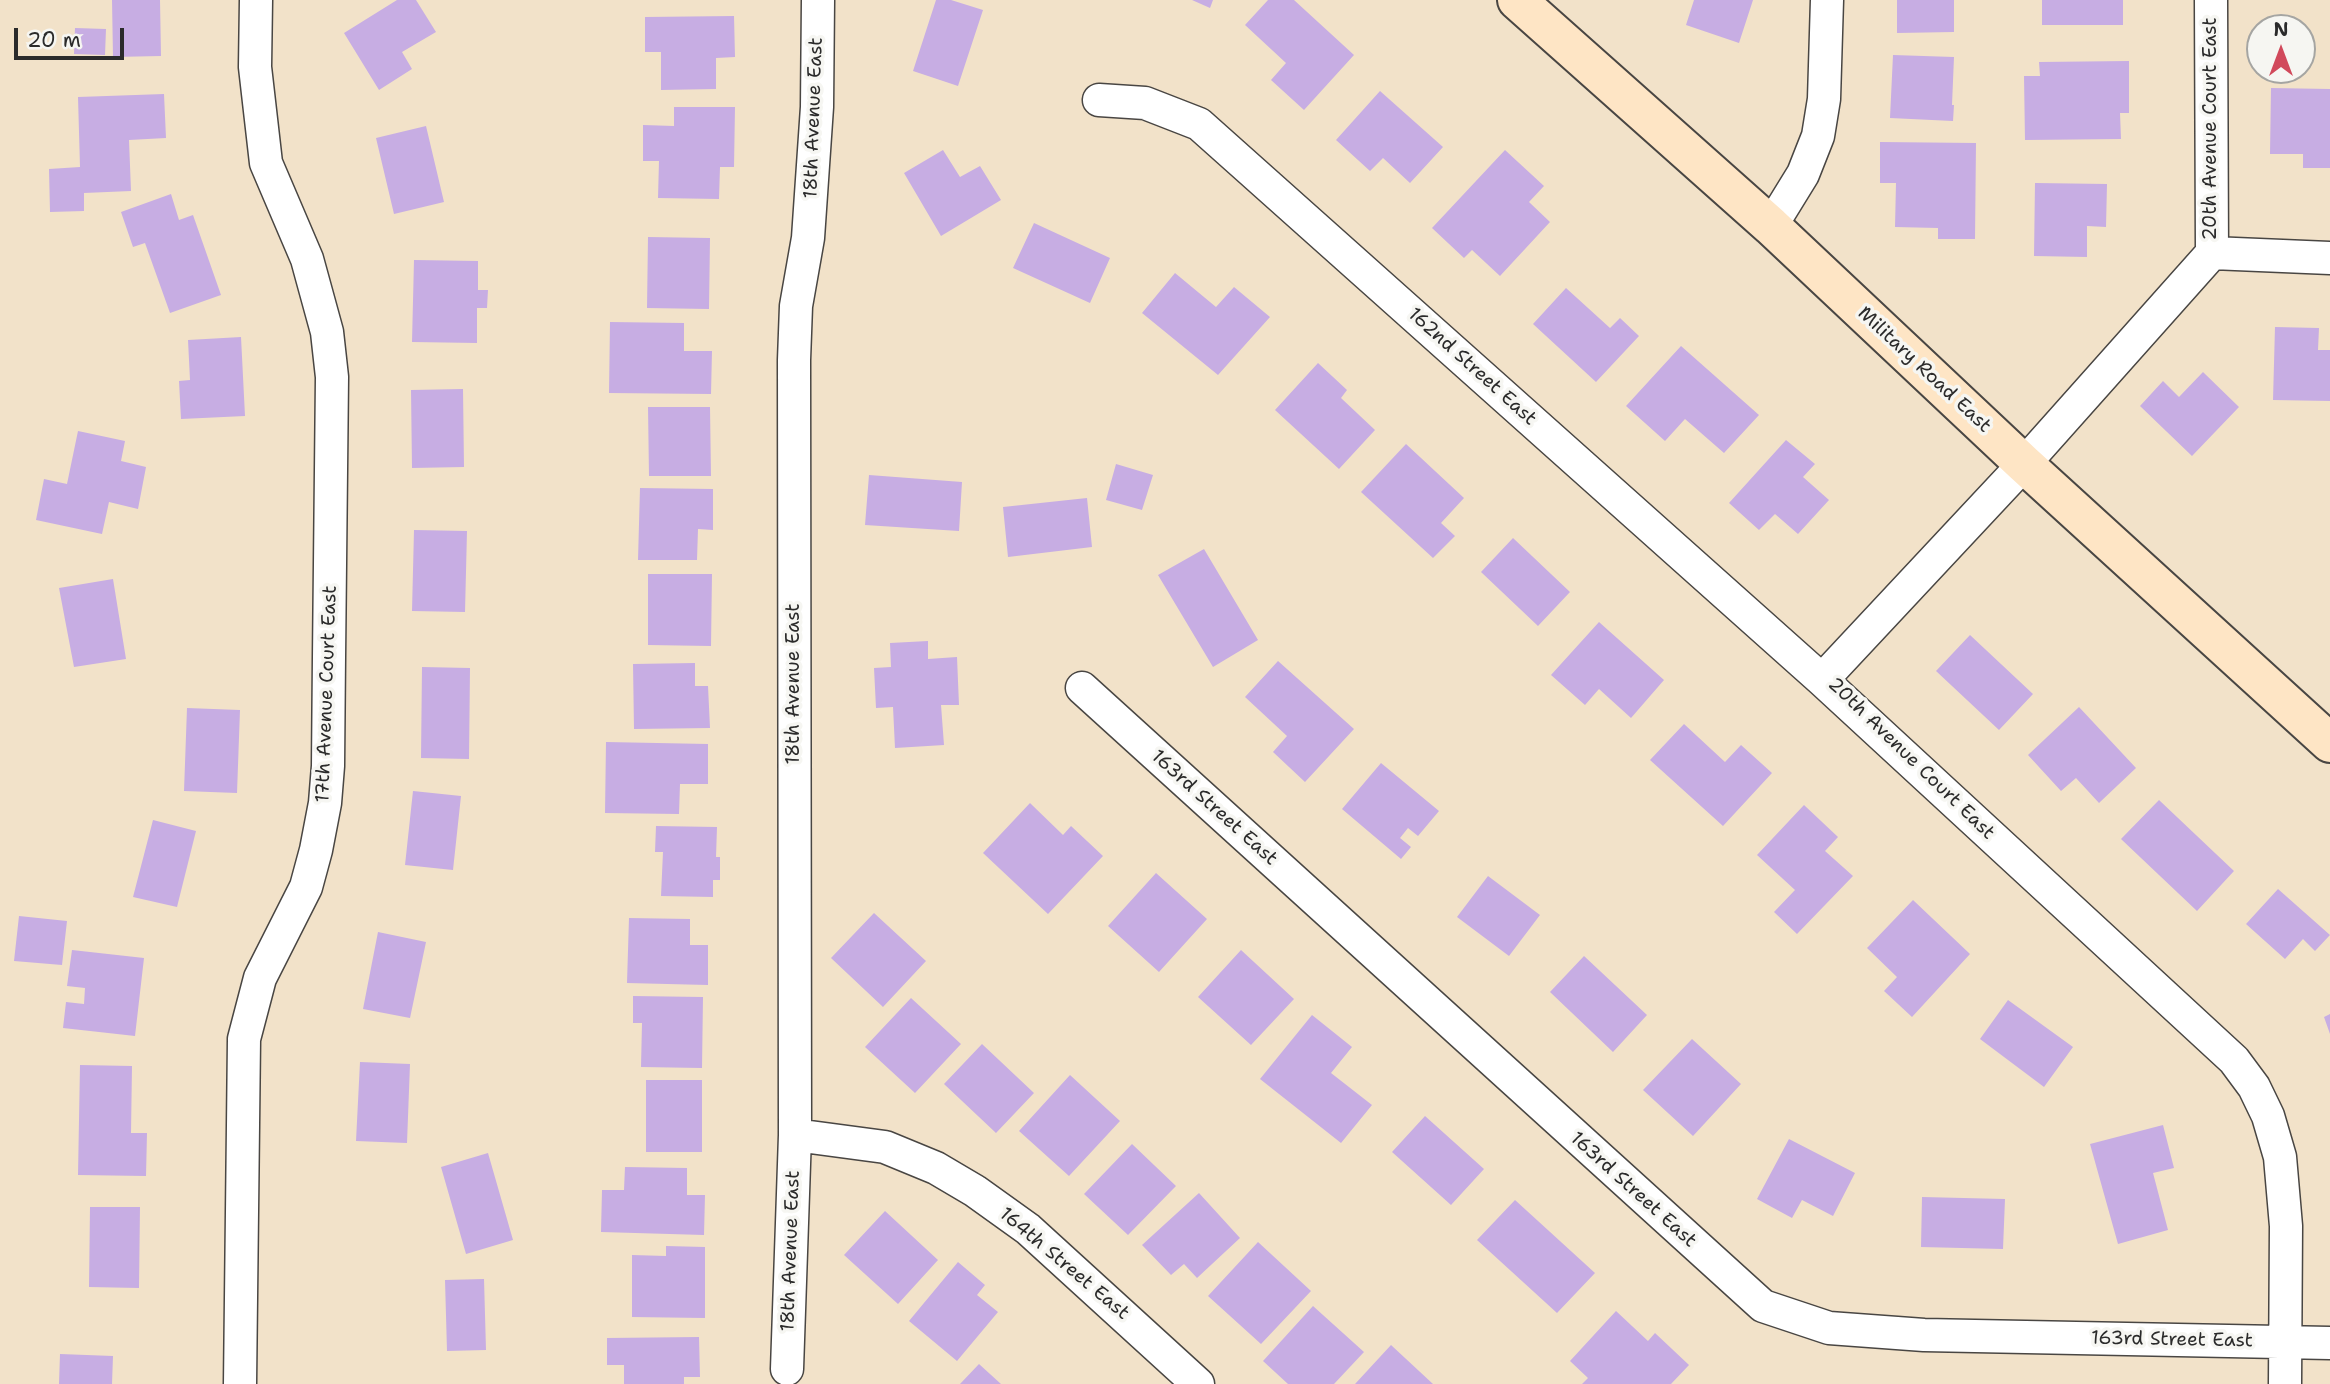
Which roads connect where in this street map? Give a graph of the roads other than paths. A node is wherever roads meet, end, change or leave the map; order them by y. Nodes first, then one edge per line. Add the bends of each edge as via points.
1 (256, 0) edge
2 (818, 0) edge
3 (1517, 0) edge
4 (1827, 0) edge
5 (2211, 0) edge
6 (1099, 100) dead end
7 (1771, 226) junction
8 (2212, 253) junction
9 (2330, 258) edge
10 (2024, 464) junction
11 (1822, 680) junction
12 (1082, 688) dead end
13 (2330, 743) edge
14 (795, 1135) junction
15 (2286, 1342) junction
16 (2330, 1343) edge
17 (787, 1369) dead end
18 (240, 1384) edge
19 (1198, 1384) edge
20 (2285, 1384) edge

1 - 18 street, 17th Avenue Court East via 256,66 266,163 307,259 327,332 332,377 329,657 327,778 316,850 306,887 260,978 244,1039
2 - 14 street, 18th Avenue East via 817,107 794,360
3 - 7 street, Military Road East
4 - 7 street via 1824,99 1818,136 1803,174
5 - 8 street, 20th Avenue Court East
6 - 11 street, 162nd Street East via 1145,103 1199,124
7 - 10 street, Military Road East
8 - 9 street
8 - 10 street, 20th Avenue Court East
10 - 11 street, 20th Avenue Court East
10 - 13 street, Military Road East
11 - 15 street, 20th Avenue Court East via 2202,1028 2254,1087 2280,1157 2286,1226
12 - 15 street, 163rd Street East via 1763,1306 1829,1328 1924,1335
14 - 17 street, 18th Avenue East
14 - 19 street, 164th Street East via 885,1147 936,1168 975,1191 1028,1229
15 - 16 street, 163rd Street East
15 - 20 street, 20th Avenue Court East

